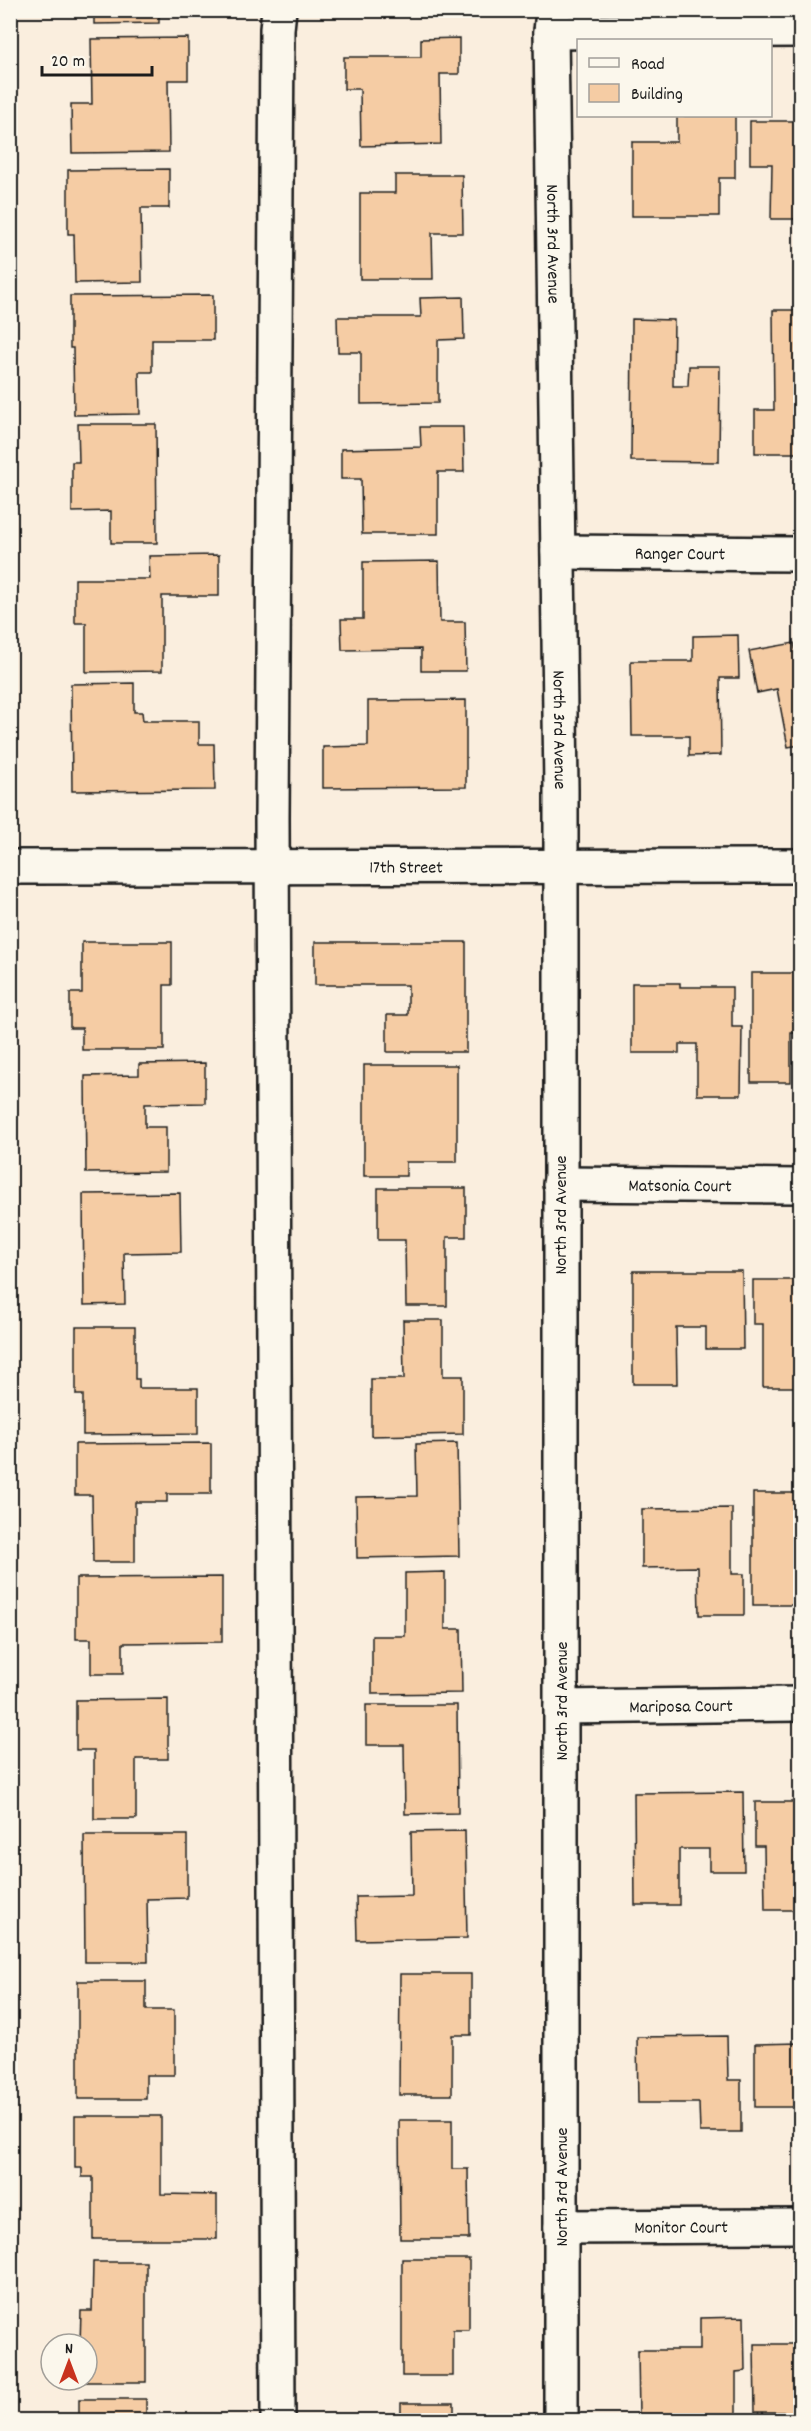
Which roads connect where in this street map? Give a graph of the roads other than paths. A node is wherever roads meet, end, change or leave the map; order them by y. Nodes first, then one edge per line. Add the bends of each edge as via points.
1 (279, 10) edge
2 (552, 21) edge
3 (801, 30) edge
4 (558, 552) junction
5 (801, 554) edge
6 (801, 866) edge
7 (10, 867) edge
8 (272, 867) junction
9 (560, 867) junction
10 (560, 1184) junction
11 (801, 1186) edge
12 (801, 1704) edge
13 (561, 1707) junction
14 (801, 2226) edge
15 (561, 2227) junction
16 (278, 2421) edge
17 (561, 2421) edge

1 - 8 street
2 - 3 street
2 - 4 street, North 3rd Avenue
4 - 5 street, Ranger Court
4 - 9 street, North 3rd Avenue
6 - 9 street, 17th Street
7 - 8 street, 17th Street
8 - 9 street, 17th Street
8 - 16 street
9 - 10 street, North 3rd Avenue
10 - 11 street, Matsonia Court
10 - 13 street, North 3rd Avenue
12 - 13 street, Mariposa Court
13 - 15 street, North 3rd Avenue
14 - 15 street, Monitor Court
15 - 17 street, North 3rd Avenue

